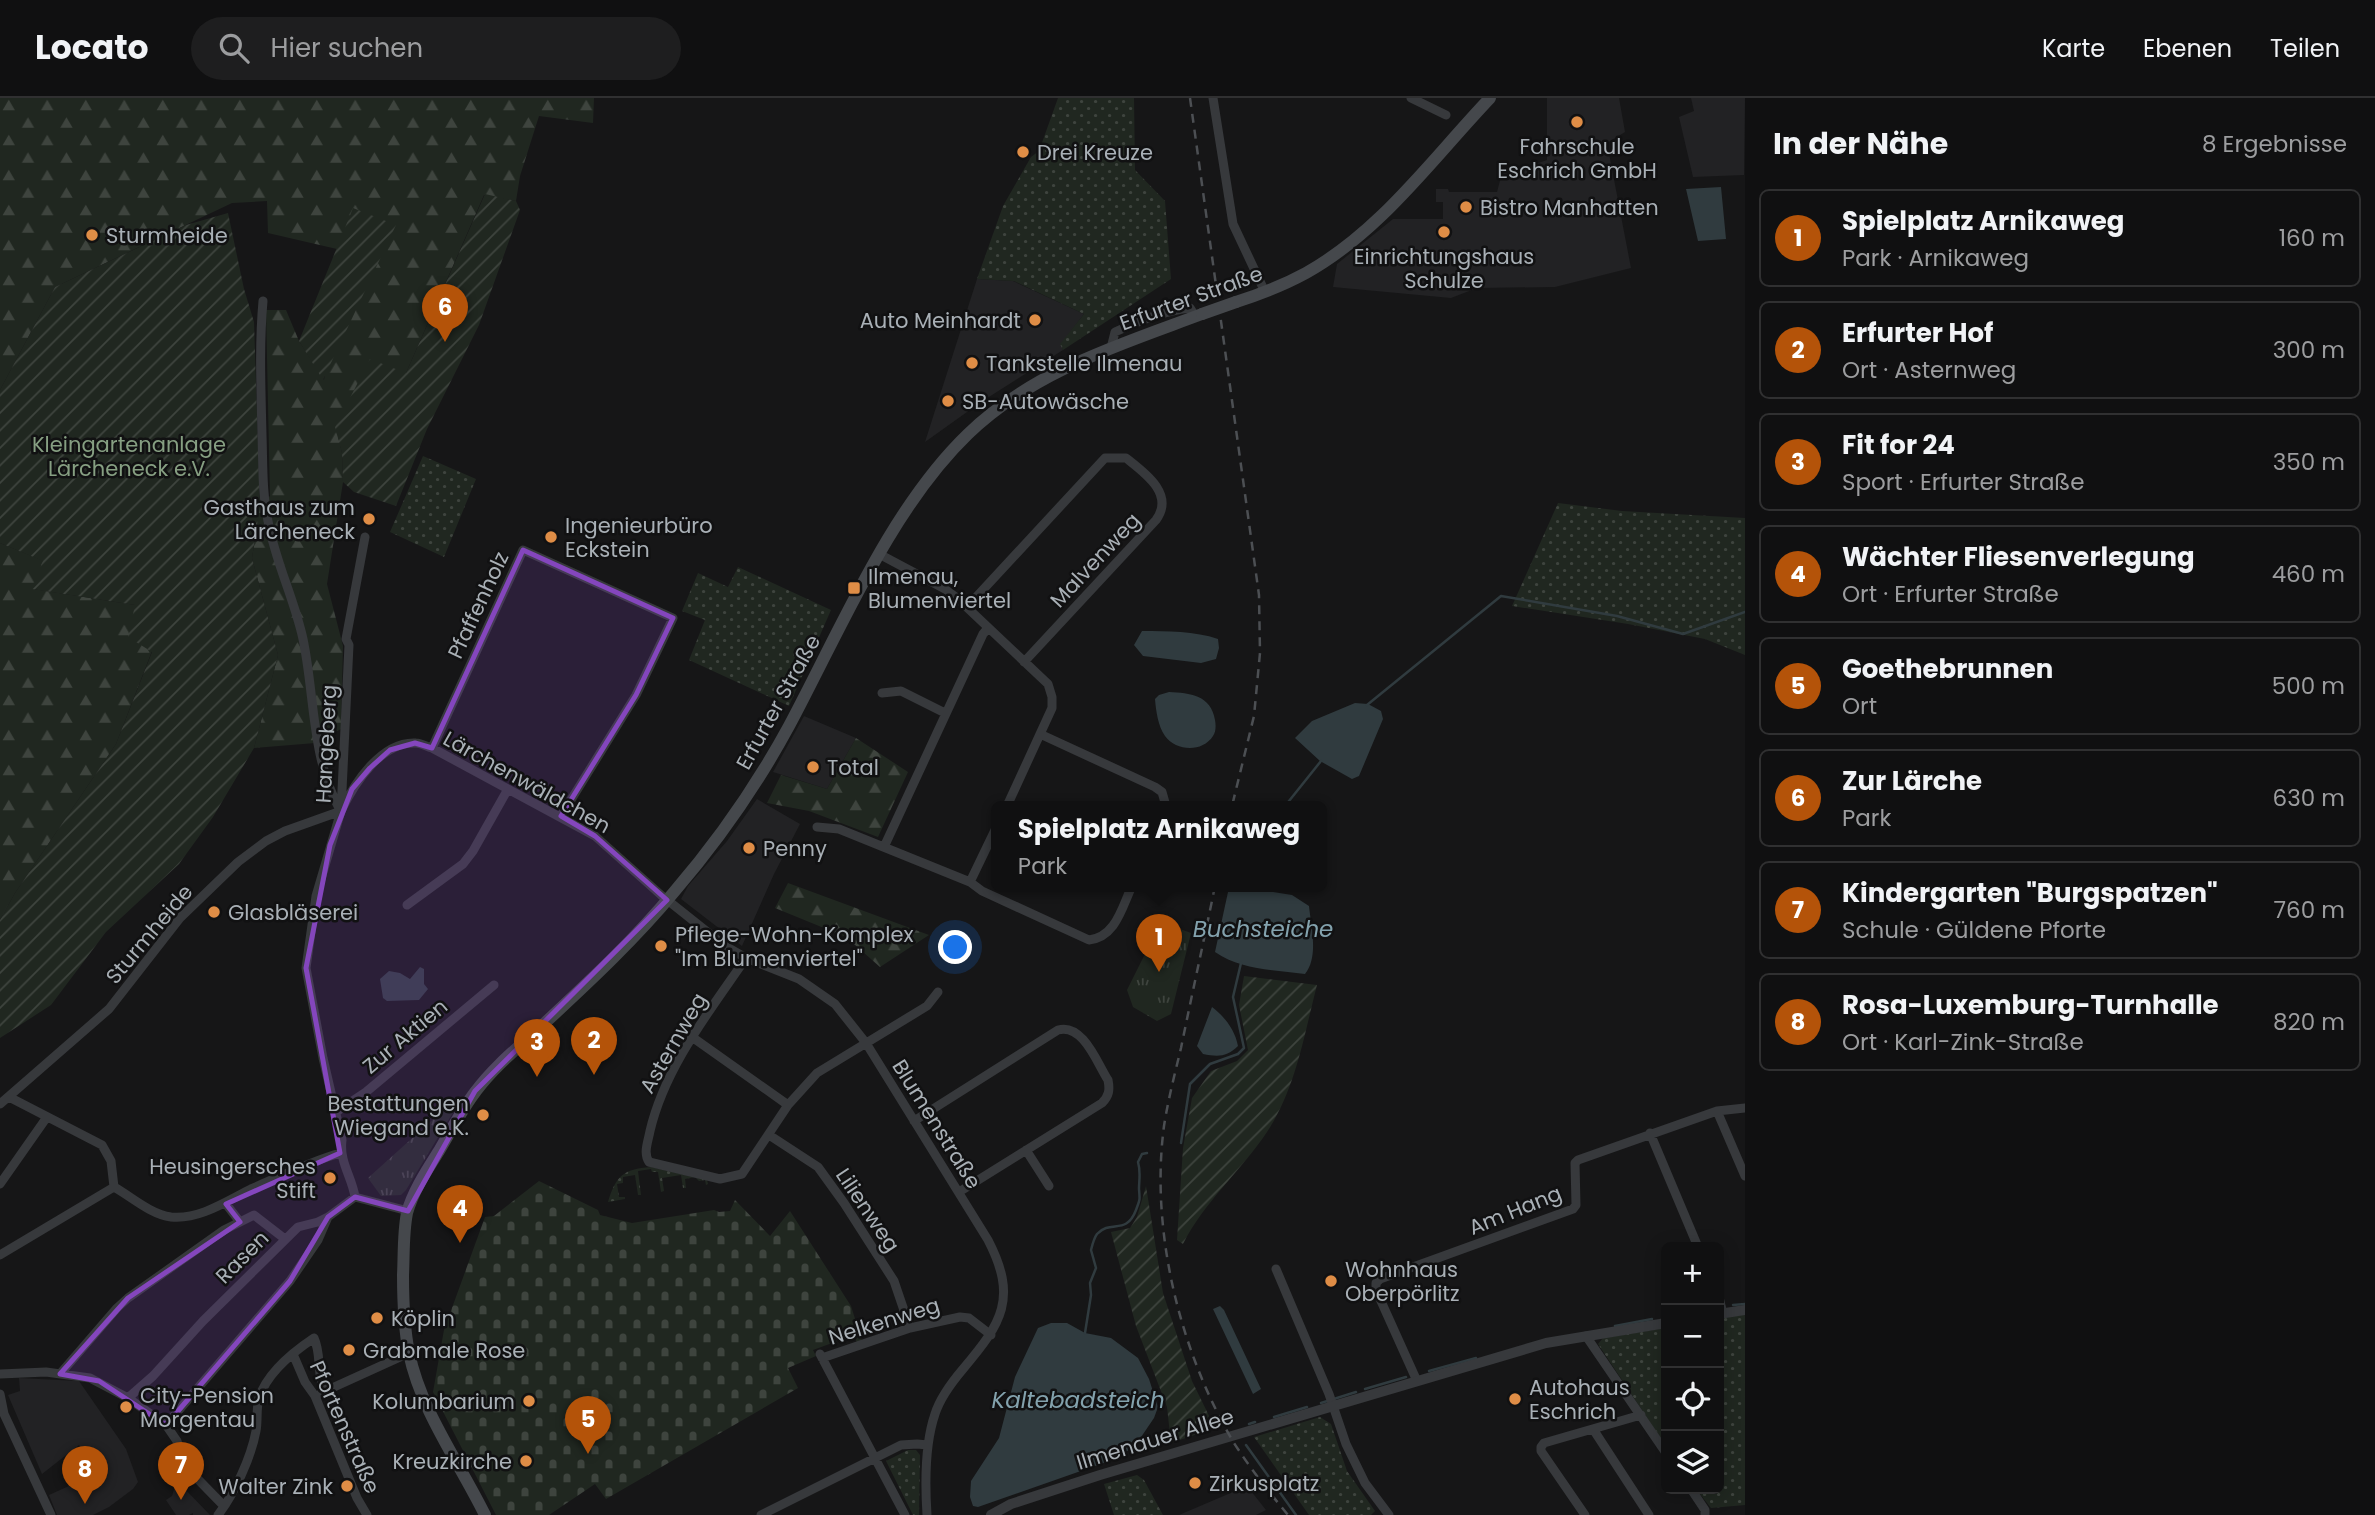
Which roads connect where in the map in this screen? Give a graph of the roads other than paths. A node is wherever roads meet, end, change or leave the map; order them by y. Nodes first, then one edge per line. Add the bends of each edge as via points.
1 (1213, 98) edge
2 (1411, 98) edge
3 (1490, 98) edge
4 (1446, 115) dead end
5 (1265, 292) junction
6 (263, 302) dead end
7 (365, 537) dead end
8 (879, 554) junction
9 (967, 607) junction
10 (988, 628) junction
11 (1024, 662) junction
12 (882, 693) dead end
13 (945, 713) junction
14 (1040, 734) junction
15 (432, 748) junction
16 (508, 789) junction
17 (1009, 801) edge
18 (1165, 801) edge
19 (341, 811) junction
20 (561, 816) junction
21 (817, 827) dead end
22 (991, 838) edge
23 (884, 847) junction
24 (970, 882) junction
25 (1129, 892) edge
26 (667, 900) junction
27 (407, 905) dead end
28 (746, 958) junction
29 (494, 985) dead end
30 (938, 992) dead end
31 (692, 1037) junction
32 (866, 1043) junction
33 (9, 1097) junction
34 (0, 1104) edge
35 (788, 1105) junction
36 (1745, 1108) edge
37 (1717, 1111) junction
38 (336, 1112) junction
39 (47, 1117) junction
40 (914, 1121) junction
41 (1650, 1133) junction
42 (769, 1135) junction
43 (1026, 1150) junction
44 (340, 1153) junction
45 (1745, 1175) edge
46 (0, 1184) edge
47 (1049, 1186) dead end
48 (114, 1187) junction
49 (959, 1192) junction
50 (355, 1197) junction
51 (226, 1203) junction
52 (408, 1211) junction
53 (328, 1217) junction
54 (240, 1222) junction
55 (285, 1239) junction
56 (1696, 1242) edge
57 (0, 1255) edge
58 (1276, 1269) dead end
59 (1745, 1310) edge
60 (1724, 1314) edge
61 (1661, 1324) edge
62 (910, 1328) junction
63 (991, 1335) junction
64 (1586, 1336) junction
65 (409, 1353) junction
66 (293, 1354) junction
67 (0, 1374) edge
68 (60, 1374) junction
69 (1417, 1381) junction
70 (325, 1391) junction
71 (0, 1394) edge
72 (315, 1396) junction
73 (128, 1398) junction
74 (1333, 1405) junction
75 (1641, 1415) junction
76 (166, 1425) junction
77 (1593, 1429) junction
78 (928, 1445) junction
79 (1661, 1445) edge
80 (873, 1457) junction
81 (1694, 1494) edge
82 (224, 1506) junction
83 (51, 1515) edge
84 (218, 1515) edge
85 (367, 1515) edge
86 (485, 1515) edge
87 (761, 1515) edge
88 (905, 1515) edge
89 (927, 1515) edge
90 (990, 1515) edge
91 (1389, 1515) edge
92 (1585, 1515) edge
93 (1649, 1515) edge
94 (1705, 1515) edge

1 - 5 street via 1233,224
2 - 4 street
3 - 5 main road, Erfurter Straße via 1363,233 1308,272
5 - 8 main road, Erfurter Straße, bridge via 1111,348 1023,391 966,436 929,480
6 - 19 street via 264,494 282,576 303,640 327,786
7 - 19 street, Hangeberg via 346,639
8 - 9 street via 945,589
8 - 26 main road, Erfurter Straße via 755,783
9 - 10 street
9 - 11 street, Malvenweg via 1105,458 1126,458 1161,490 1163,505 1156,520
10 - 11 street
10 - 13 street
11 - 14 street via 1051,691 1052,708
12 - 13 street via 901,691
13 - 23 street
14 - 17 street
14 - 18 street via 1156,787
15 - 16 street, Lärchenwäldchen
15 - 19 street, Lärchenwäldchen via 415,743 390,750 352,789
15 - 20 street, Pfaffenholz via 523,550 673,618 636,695
16 - 20 street, Lärchenwäldchen
16 - 27 street via 463,864
19 - 33 street, Sturmheide via 285,831 238,862 180,918 109,1009
19 - 38 street, Hangeberg via 316,896 306,968
20 - 26 street, Lärchenwäldchen via 596,836
21 - 23 street via 839,829
22 - 24 street
23 - 24 street
24 - 25 street via 1089,940 1105,936 1113,927
26 - 28 street, Blumenstraße
26 - 52 main road, Erfurter Straße via 475,1091
28 - 31 street, Asternweg
28 - 32 street, Blumenstraße via 817,990
29 - 38 street, Zur Aktien
30 - 32 street via 927,1006
31 - 35 street
31 - 42 street, Asternweg via 656,1108 647,1159 720,1179 742,1174
32 - 35 street via 817,1073
32 - 40 street, Blumenstraße
33 - 34 street, Sturmheide
33 - 39 street
35 - 42 street
36 - 37 street
37 - 41 street
37 - 45 street
38 - 44 street, Hangeberg
39 - 46 street
39 - 48 street via 102,1145 111,1161
40 - 43 street via 1058,1030 1072,1030 1108,1080 1109,1093 1102,1103
40 - 49 street, Blumenstraße
41 - 56 street
41 - 69 street, Am Hang via 1578,1160 1573,1209 1376,1283
42 - 62 street, Lilienweg via 818,1167 894,1281
43 - 47 street
43 - 49 street
44 - 50 street, Hangeberg
44 - 51 street via 313,1160
48 - 51 street via 170,1217
48 - 57 street
49 - 63 street, Blumenstraße via 993,1248 1002,1274 1002,1308
50 - 52 street
50 - 53 street, Rasen
51 - 54 street
52 - 65 main road, Erfurter Straße via 403,1289
53 - 55 street, Rasen via 298,1227
53 - 76 street via 290,1281
54 - 55 street via 254,1215
54 - 68 street via 117,1308
55 - 73 street, Rasen
58 - 74 street
59 - 60 street
61 - 64 street, Ilmenauer Allee
62 - 63 street, Nelkenweg via 964,1316
62 - 80 street, Nelkenweg via 821,1356
63 - 78 street, Blumenstraße via 943,1397
64 - 69 street, Ilmenauer Allee via 1546,1343
64 - 75 street
65 - 70 street
65 - 86 main road, Erfurter Straße via 433,1418
66 - 70 street, Pfortenstraße via 314,1338
66 - 72 street, Pfortenstraße
66 - 82 street, Pfortenstraße via 275,1371 259,1399 256,1432
67 - 68 street
68 - 73 street via 90,1378
69 - 74 street, Ilmenauer Allee
70 - 72 street
71 - 83 street via 4,1414
72 - 85 street, Pfortenstraße
73 - 76 street
74 - 90 street, Ilmenauer Allee via 1040,1494
74 - 91 street via 1364,1483
75 - 77 street
75 - 79 street
76 - 82 street via 185,1466
77 - 92 street via 1541,1447
77 - 93 street
78 - 80 street via 901,1445
78 - 89 street, Blumenstraße
80 - 87 street
80 - 88 street
81 - 94 street
82 - 84 street, Pfortenstraße

